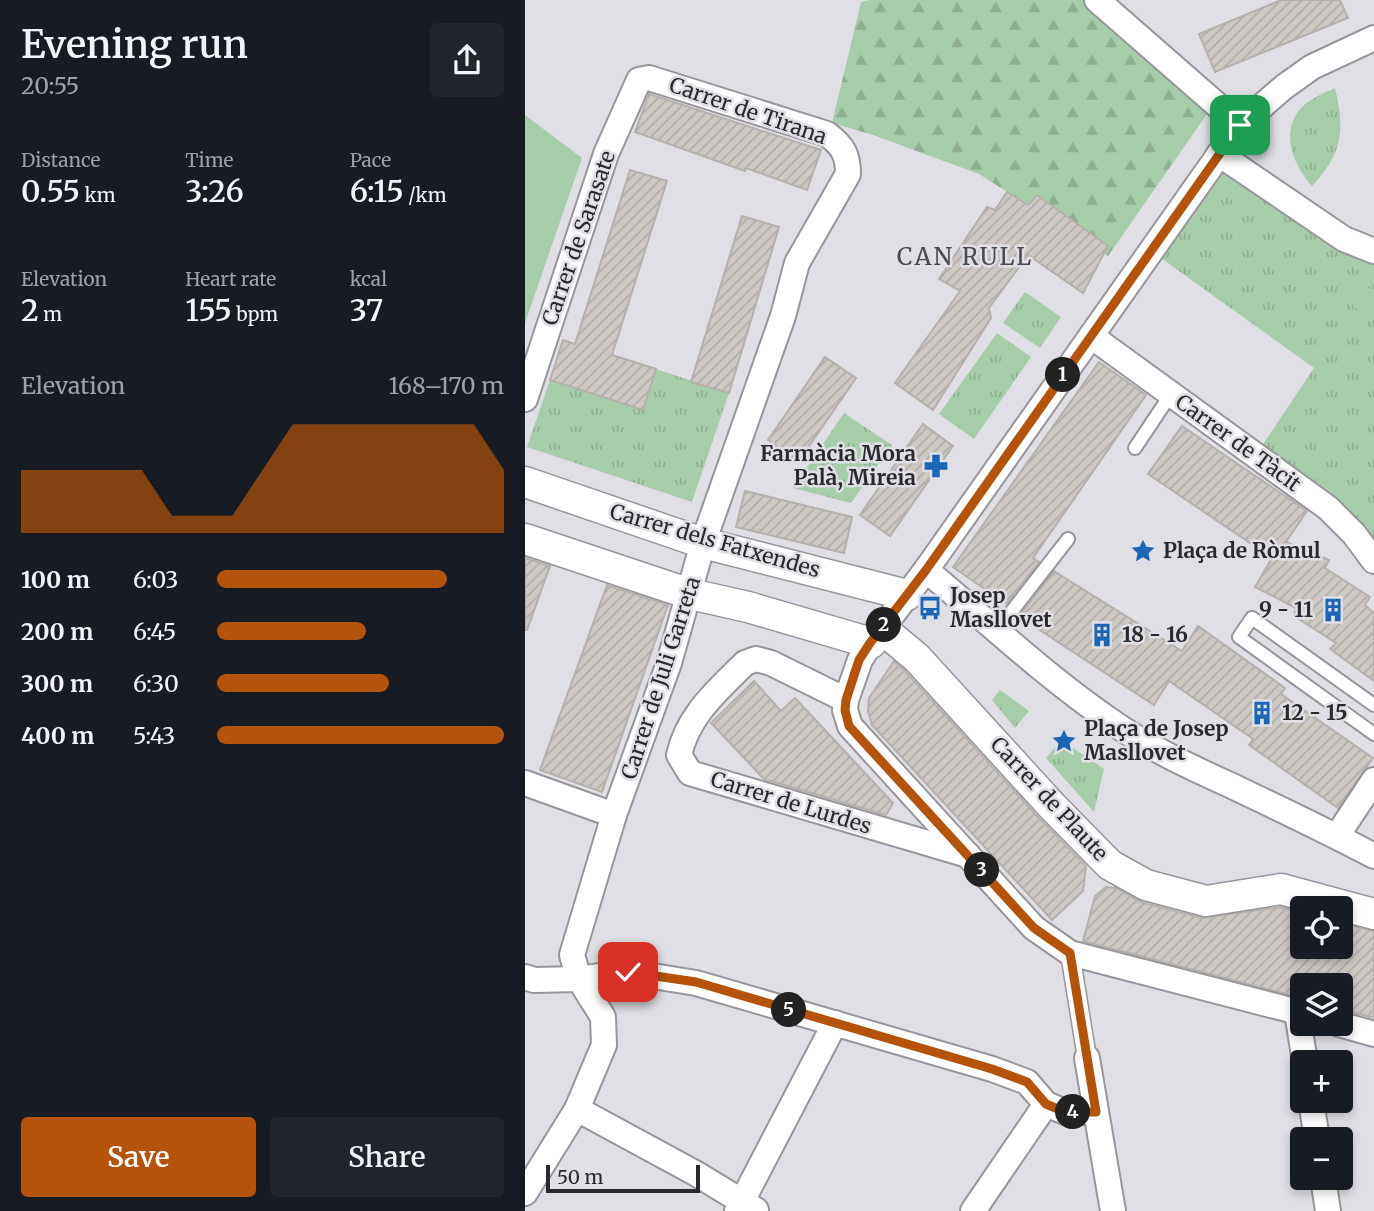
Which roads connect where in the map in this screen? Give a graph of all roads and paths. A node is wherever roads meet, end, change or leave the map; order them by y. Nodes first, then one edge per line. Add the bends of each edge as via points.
1 (1097, 0) edge
2 (1374, 38) edge
3 (639, 80) joint
4 (1240, 125) junction
5 (1219, 155) junction
6 (848, 158) joint
7 (1374, 251) edge
8 (1091, 336) junction
9 (1171, 394) junction
10 (525, 399) edge
11 (1135, 448) dead end
12 (525, 482) edge
13 (525, 539) edge
14 (1067, 539) dead end
15 (703, 542) junction
16 (1374, 561) edge
17 (926, 570) junction
18 (690, 594) junction
19 (907, 595) junction
20 (998, 629) junction
21 (876, 636) junction
22 (846, 705) junction
23 (1374, 705) edge
24 (1374, 734) edge
25 (1374, 780) edge
26 (525, 783) edge
27 (614, 815) junction
28 (1336, 836) junction
29 (969, 856) junction
30 (1374, 856) edge
31 (1374, 914) edge
32 (1070, 953) junction
33 (525, 977) edge
34 (579, 979) junction
35 (1290, 1010) edge
36 (835, 1023) junction
37 (1353, 1028) edge
38 (1374, 1034) edge
39 (1087, 1058) joint
40 (1046, 1104) junction
41 (577, 1109) junction
42 (1096, 1112) junction
43 (1325, 1190) edge
44 (525, 1193) edge
45 (746, 1208) edge
46 (973, 1211) edge
47 (1113, 1211) edge
48 (1328, 1211) edge

1 - 4 street
2 - 4 street via 1312,67
3 - 6 street, Carrer de Tirana via 649,78 827,134
3 - 10 street, Carrer de Sarasate via 606,155
4 - 5 street
5 - 7 street via 1344,239
5 - 8 street
6 - 15 street, Carrer de Juli Garreta via 848,174 797,263 783,316
8 - 9 street, Carrer de Tàcit
8 - 17 street
9 - 11 lane
9 - 16 street, Carrer de Tàcit via 1328,508
12 - 15 street, Carrer dels Fatxendes
13 - 18 street
14 - 20 lane
15 - 18 street, Carrer de Juli Garreta
15 - 19 street, Carrer dels Fatxendes
17 - 19 street
17 - 20 street
18 - 21 street
18 - 27 street, Carrer de Juli Garreta
19 - 21 street
20 - 28 street via 1020,652 1109,720 1179,761
21 - 22 street via 859,660
21 - 31 street, Carrer de Plaute via 917,658 1109,864 1146,885 1206,901 1281,889
22 - 29 street via 849,726
22 - 29 street, Carrer de Lurdes via 756,659 745,663 693,719 679,755 690,773
23 - 24 lane via 1252,618 1239,637
25 - 28 street
26 - 27 street
27 - 34 street, Carrer de Juli Garreta via 572,955
28 - 30 street
29 - 32 street via 1034,928
32 - 35 street
32 - 39 street
33 - 34 street
34 - 36 street via 628,972 696,982
34 - 41 street, Carrer de Juli Garreta via 603,1017 604,1045
36 - 40 street via 1027,1082
36 - 45 street
37 - 38 street
39 - 42 street
40 - 42 street via 1065,1112
40 - 46 street
41 - 44 street
41 - 45 street
42 - 47 street
43 - 48 street

